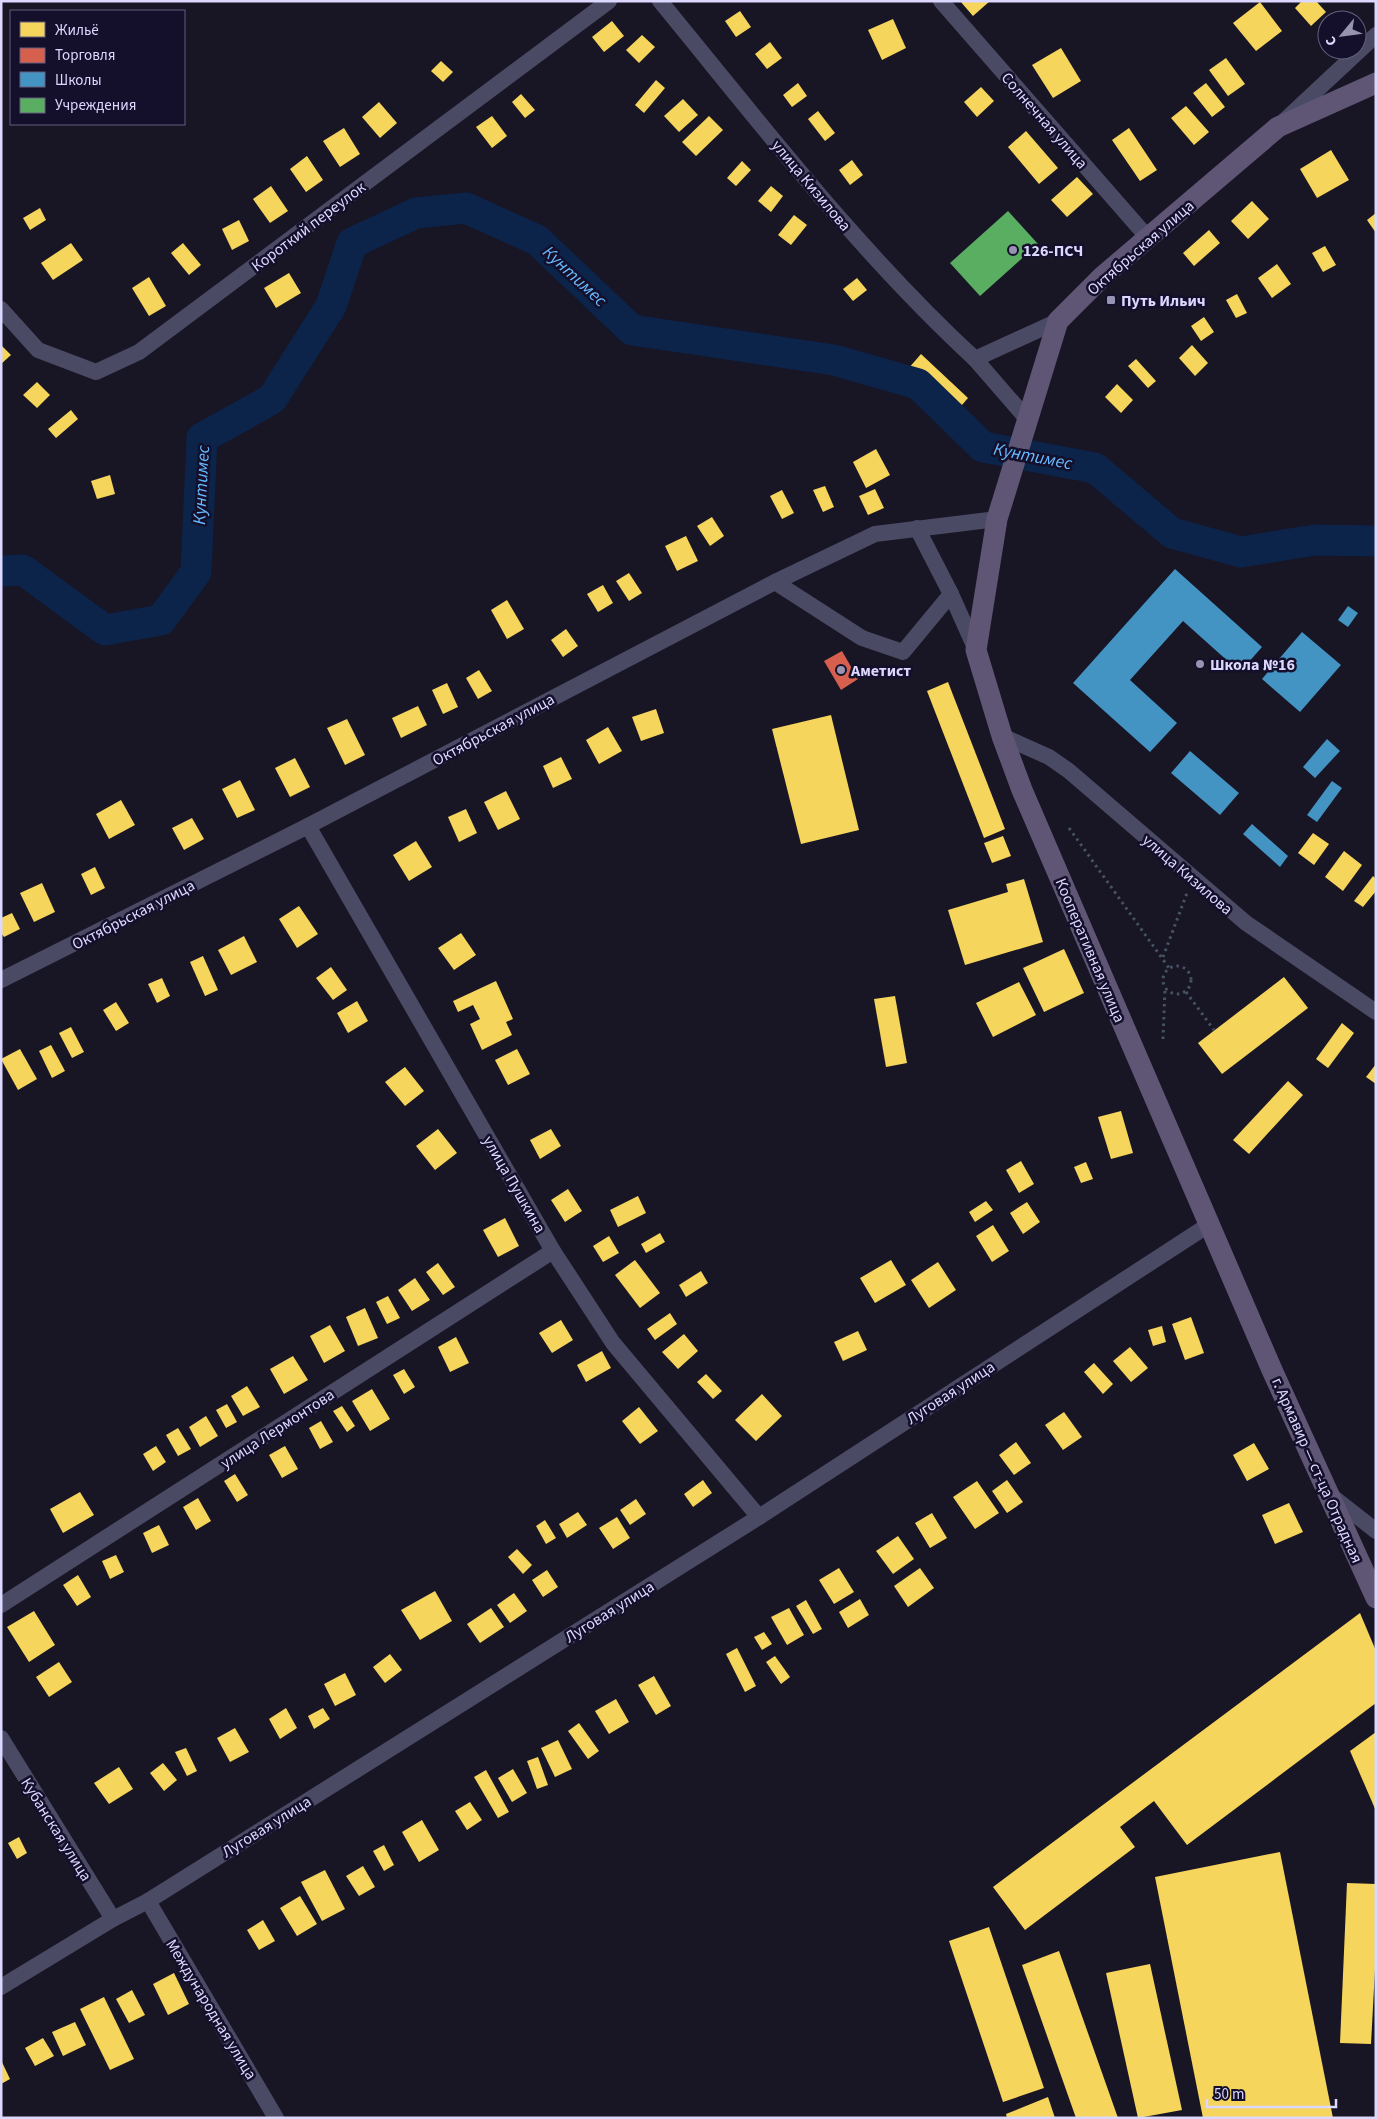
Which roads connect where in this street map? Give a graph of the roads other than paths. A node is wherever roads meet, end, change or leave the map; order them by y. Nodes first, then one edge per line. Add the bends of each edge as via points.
1 (609, 1) edge
2 (660, 1) edge
3 (941, 1) edge
4 (1376, 35) edge
5 (1376, 84) edge
6 (1278, 126) junction
7 (1149, 239) junction
8 (1, 309) edge
9 (1058, 321) junction
10 (975, 359) junction
11 (1027, 419) junction
12 (997, 519) junction
13 (918, 528) junction
14 (776, 582) junction
15 (951, 594) junction
16 (976, 650) junction
17 (1002, 736) junction
18 (308, 826) junction
19 (1, 980) edge
20 (1376, 1012) edge
21 (1210, 1224) junction
22 (553, 1251) junction
23 (1272, 1370) joint
24 (1327, 1492) junction
25 (759, 1517) junction
26 (1376, 1531) edge
27 (1376, 1598) edge
28 (1, 1605) edge
29 (1, 1738) edge
30 (148, 1901) junction
31 (113, 1919) junction
32 (1, 1987) edge
33 (276, 2118) edge

1 - 8 street, Короткий переулок via 139,352 96,372 38,350
2 - 10 street, улица Кизилова via 835,214 928,315
3 - 7 street, Солнечная улица
4 - 6 street, Октябрьская улица
5 - 6 main road
6 - 7 main road, Октябрьская улица
7 - 9 main road, Октябрьская улица via 1103,276
9 - 10 street
9 - 11 main road, Октябрьская улица
10 - 11 street, улица Кизилова
11 - 12 main road, Октябрьская улица
12 - 13 street, Октябрьская улица
12 - 16 main road, Октябрьская улица
13 - 14 street, Октябрьская улица via 875,534
13 - 15 street, Кооперативная улица
14 - 15 street via 862,638 903,652
14 - 18 street, Октябрьская улица
15 - 16 street, Кооперативная улица
16 - 17 main road, Кооперативная улица
17 - 20 street, улица Кизилова via 1049,757 1069,771 1246,923
17 - 21 main road, Кооперативная улица via 1026,799
18 - 19 street, Октябрьская улица
18 - 22 street, улица Пушкина
21 - 23 main road, Кооперативная улица
21 - 25 street, Луговая улица
22 - 25 street, улица Пушкина via 613,1343
22 - 28 street, улица Лермонтова
23 - 24 main road, г. Армавир — ст-ца Отрадная
24 - 26 street
24 - 27 main road, г. Армавир — ст-ца Отрадная
25 - 30 street, Луговая улица
29 - 31 street, Кубанская улица
30 - 31 street, Луговая улица
30 - 33 street, Международная улица
31 - 32 street, Луговая улица

